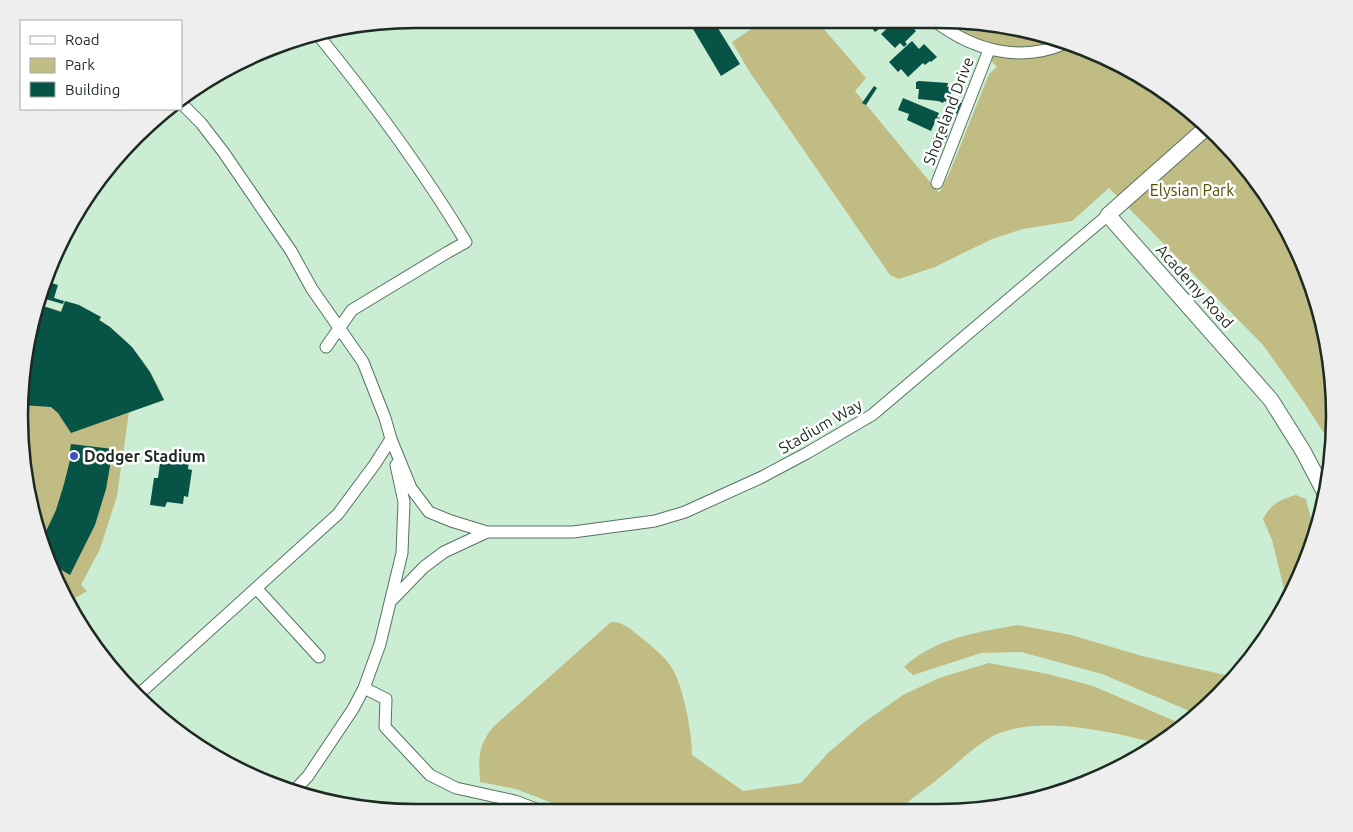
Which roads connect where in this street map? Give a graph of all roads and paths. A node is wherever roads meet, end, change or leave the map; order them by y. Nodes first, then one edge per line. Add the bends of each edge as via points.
1 (946, 28) edge
2 (321, 39) edge
3 (1058, 47) edge
4 (989, 50) junction
5 (183, 105) edge
6 (1201, 131) edge
7 (937, 183) dead end
8 (1108, 215) junction
9 (340, 328) junction
10 (326, 348) dead end
11 (390, 439) junction
12 (1320, 483) edge
13 (487, 532) junction
14 (256, 588) junction
15 (392, 600) junction
16 (319, 656) dead end
17 (364, 688) junction
18 (142, 692) edge
19 (298, 786) edge
20 (523, 804) edge

1 - 4 street
2 - 9 street via 431,185 466,242 352,310
3 - 4 street via 1032,52
4 - 7 street, Shoreland Drive
5 - 9 street via 224,153
6 - 8 main road
8 - 12 main road, Academy Road via 1271,400
8 - 13 street, Stadium Way via 872,415 762,477 685,512 655,521 573,532
9 - 10 street
9 - 11 street via 363,362
11 - 13 street, Stadium Way via 411,488 429,512
11 - 14 street via 338,514
11 - 15 street via 404,502 402,553
13 - 15 street, Stadium Way via 444,552 424,567
14 - 16 street
14 - 18 street
15 - 17 street
17 - 19 street via 348,717
17 - 20 street via 386,699 385,727 430,775 456,788

